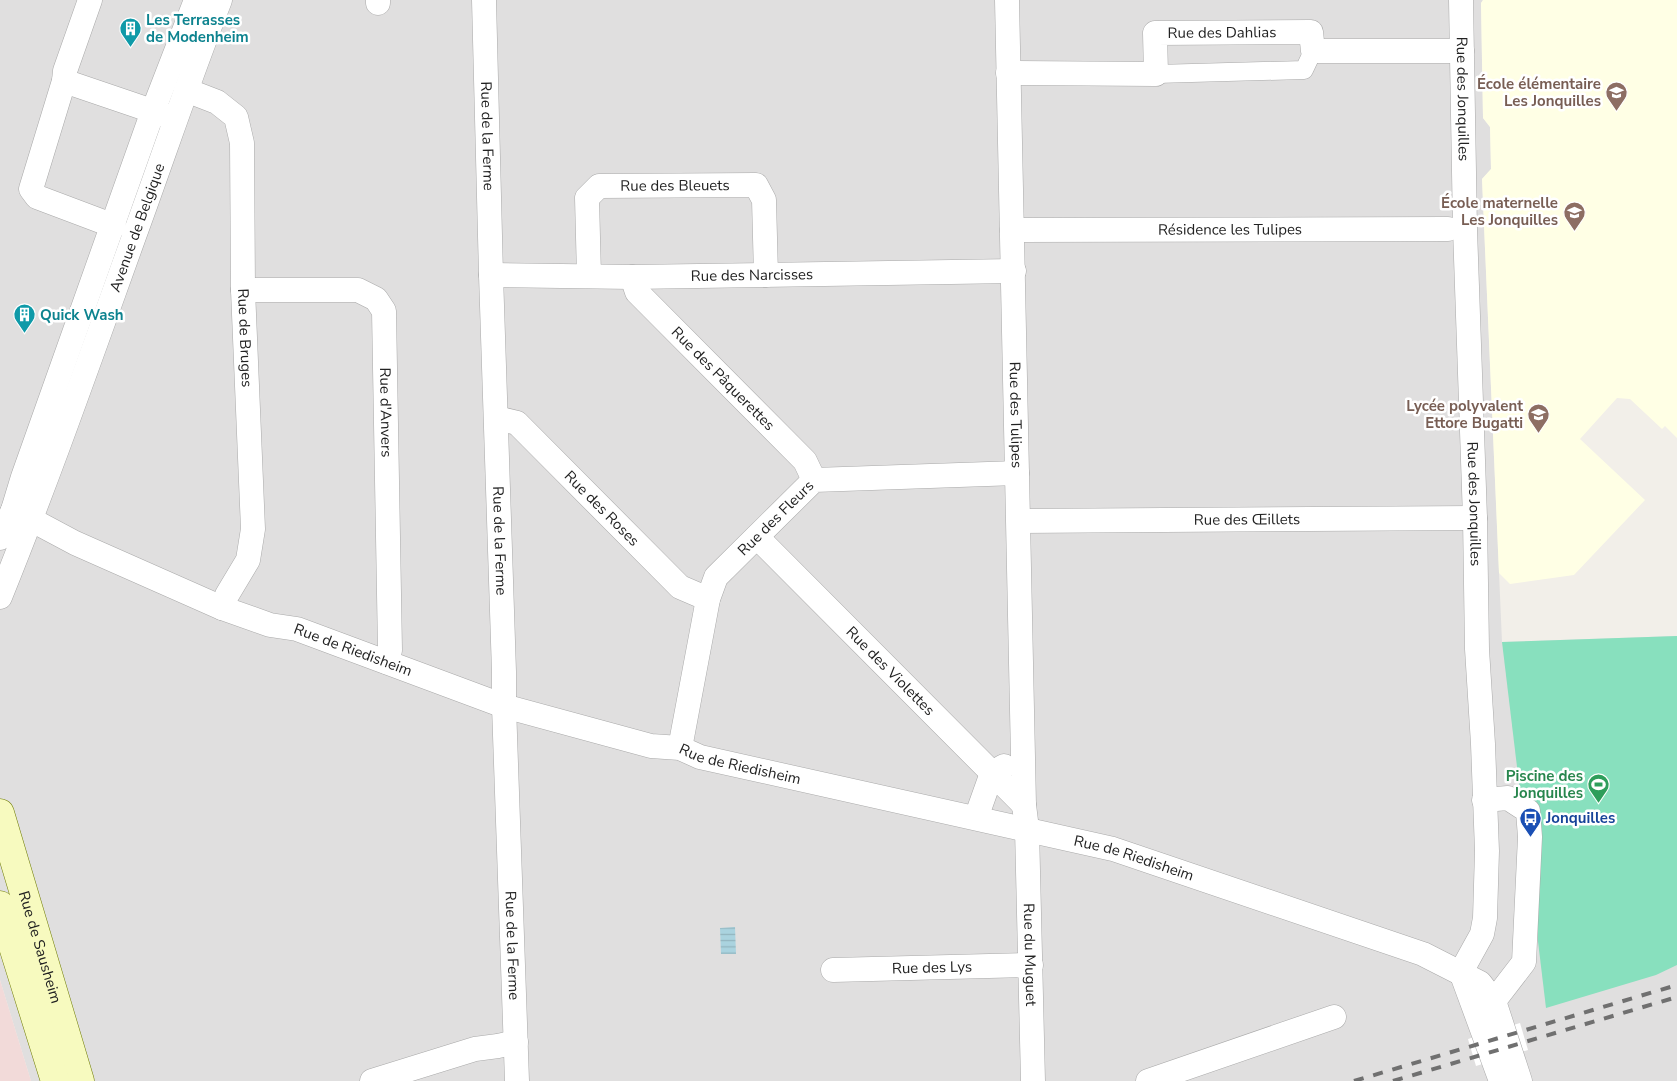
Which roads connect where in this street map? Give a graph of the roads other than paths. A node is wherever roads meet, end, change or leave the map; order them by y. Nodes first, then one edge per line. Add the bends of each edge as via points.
1 (90, 0) edge
2 (196, 0) edge
3 (220, 0) edge
4 (484, 0) edge
5 (1007, 0) edge
6 (1461, 0) edge
7 (1313, 51) junction
8 (1462, 52) junction
9 (1008, 73) junction
10 (1156, 74) junction
11 (64, 81) junction
12 (186, 90) junction
13 (164, 115) junction
14 (114, 226) junction
15 (1448, 229) dead end
16 (1012, 230) junction
17 (1014, 271) junction
18 (491, 275) junction
19 (766, 275) junction
20 (589, 276) junction
21 (632, 278) junction
22 (243, 290) junction
23 (497, 418) junction
24 (1017, 474) junction
25 (814, 480) junction
26 (22, 515) junction
27 (1475, 518) junction
28 (1019, 521) junction
29 (757, 537) junction
30 (0, 538) edge
31 (0, 596) edge
32 (708, 600) junction
33 (222, 608) junction
34 (387, 662) junction
35 (504, 706) junction
36 (680, 748) junction
37 (1023, 755) junction
38 (992, 773) junction
39 (1484, 800) junction
40 (1024, 805) junction
41 (0, 813) edge
42 (976, 818) junction
43 (1027, 829) junction
44 (0, 905) edge
45 (1031, 965) junction
46 (833, 970) dead end
47 (1461, 972) junction
48 (1494, 1001) junction
49 (1334, 1017) dead end
50 (516, 1042) junction
51 (56, 1081) edge
52 (80, 1081) edge
53 (372, 1081) edge
54 (517, 1081) edge
55 (1033, 1081) edge
56 (1148, 1081) edge
57 (1500, 1081) edge
58 (1520, 1081) edge

1 - 11 street
2 - 13 street, Avenue de Belgique
3 - 12 street, Avenue de Belgique
4 - 18 street, Rue de la Ferme
5 - 9 street, Rue des Tulipes
6 - 8 street, Rue des Jonquilles
7 - 8 street
7 - 10 street via 1304,70
7 - 10 street, Rue des Dahlias via 1311,32 1155,33
8 - 27 street, Rue des Jonquilles
9 - 10 street
9 - 16 street, Rue des Tulipes
11 - 13 street
11 - 14 street via 31,189 37,197
12 - 13 street, Avenue de Belgique
12 - 22 street, Rue de Bruges via 217,102 236,117 242,142
13 - 14 street, Avenue de Belgique
13 - 26 street, Avenue de Belgique via 136,230
14 - 26 street, Avenue de Belgique via 23,477
15 - 16 street, Résidence les Tulipes
16 - 17 street, Rue des Tulipes
17 - 19 street, Rue des Narcisses
17 - 24 street, Rue des Tulipes
18 - 20 street, Rue des Narcisses
18 - 23 street, Rue de la Ferme
19 - 20 street, Rue des Bleuets via 764,200 756,185 599,186 587,198
19 - 21 street, Rue des Narcisses
20 - 21 street, Rue des Narcisses
21 - 25 street, Rue des Pâquerettes via 637,292 805,461
22 - 33 street, Rue de Bruges via 253,529 248,560
22 - 34 street, Rue d'Anvers via 358,290 376,299 384,311 390,650
23 - 32 street, Rue des Roses via 517,423 680,587
23 - 35 street, Rue de la Ferme
24 - 25 street, Rue des Fleurs
24 - 28 street, Rue des Tulipes
25 - 29 street, Rue des Fleurs
26 - 30 street, Avenue de Belgique
26 - 31 street, Avenue de Belgique
26 - 33 street, Rue de Riedisheim via 75,543
27 - 28 street, Rue des Œillets
27 - 39 street, Rue des Jonquilles
28 - 37 street, Rue des Tulipes
29 - 32 street, Rue des Fleurs via 716,577
29 - 38 street, Rue des Violettes
32 - 36 street, Rue des Fleurs
33 - 34 street, Rue de Riedisheim via 270,625 297,629
34 - 35 street, Rue de Riedisheim
35 - 36 street, Rue de Riedisheim via 651,746
35 - 50 street, Rue de la Ferme
36 - 42 street, Rue de Riedisheim via 700,756
37 - 38 street
37 - 40 street, Rue des Tulipes
38 - 40 street, Rue des Violettes
38 - 42 street
39 - 47 street, Rue des Jonquilles via 1485,918 1482,934
39 - 48 street via 1508,798 1528,811 1530,837 1524,962
40 - 43 street, Rue des Tulipes
41 - 52 main road, Rue de Sausheim
42 - 43 street, Rue de Riedisheim
43 - 45 street, Rue du Muguet
43 - 47 street, Rue de Riedisheim via 1113,849 1423,954
44 - 51 main road, Rue de Sausheim
45 - 46 street, Rue des Lys
45 - 55 street, Rue du Muguet
47 - 48 street, Rue de Riedisheim via 1480,983
47 - 57 street
48 - 58 street
49 - 56 street
50 - 53 street via 475,1049
50 - 54 street, Rue de la Ferme

